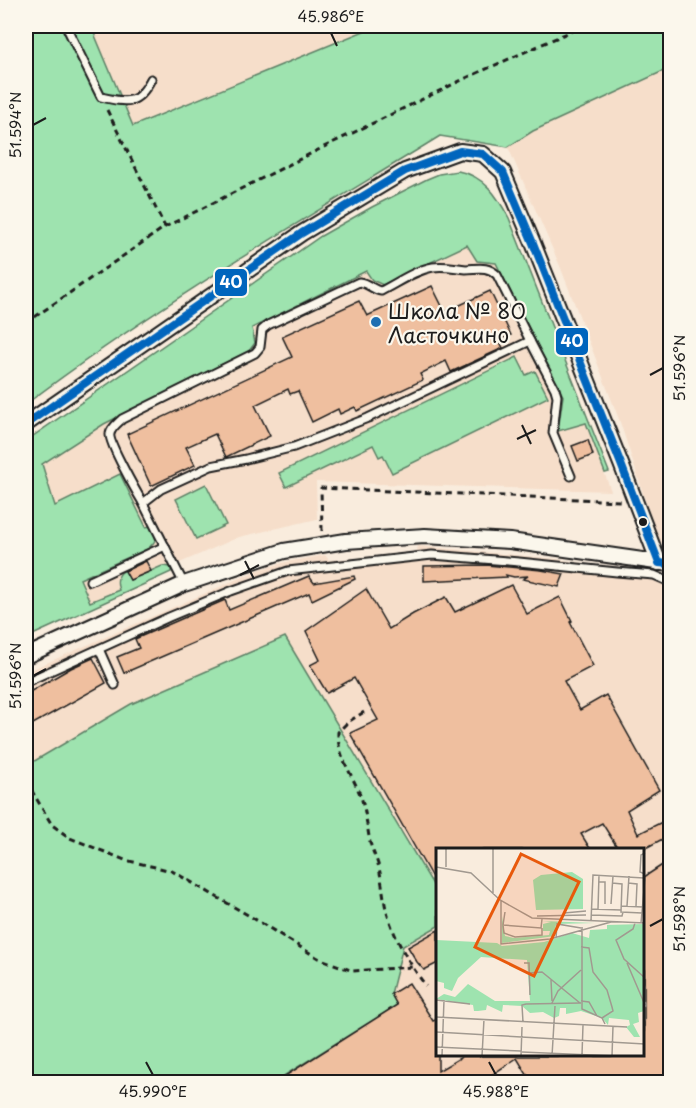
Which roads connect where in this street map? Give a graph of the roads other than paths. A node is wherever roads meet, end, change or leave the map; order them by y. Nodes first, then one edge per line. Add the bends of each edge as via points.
1 (66, 26) edge
2 (151, 79) dead end
3 (530, 341) junction
4 (26, 424) edge
5 (571, 476) dead end
6 (143, 503) junction
7 (165, 546) junction
8 (665, 564) edge
9 (90, 581) dead end
10 (670, 582) edge
11 (184, 584) junction
12 (99, 649) junction
13 (26, 656) edge
14 (26, 682) edge
15 (115, 685) dead end

1 - 2 lane via 101,97 131,101 145,92
3 - 5 lane via 555,389 553,433
3 - 6 lane via 368,418 294,447 211,466 160,489
3 - 6 lane via 493,271 433,267 381,291 359,282 268,325 262,330 260,347 255,353 114,426 110,439
4 - 8 street via 302,233 405,171 460,151 483,154 503,172
6 - 7 lane
7 - 9 lane
7 - 11 lane
8 - 11 street via 510,541 424,536 346,541 284,552
10 - 12 lane via 654,575 432,555 288,570 169,616
11 - 13 street
12 - 14 lane
12 - 15 lane

